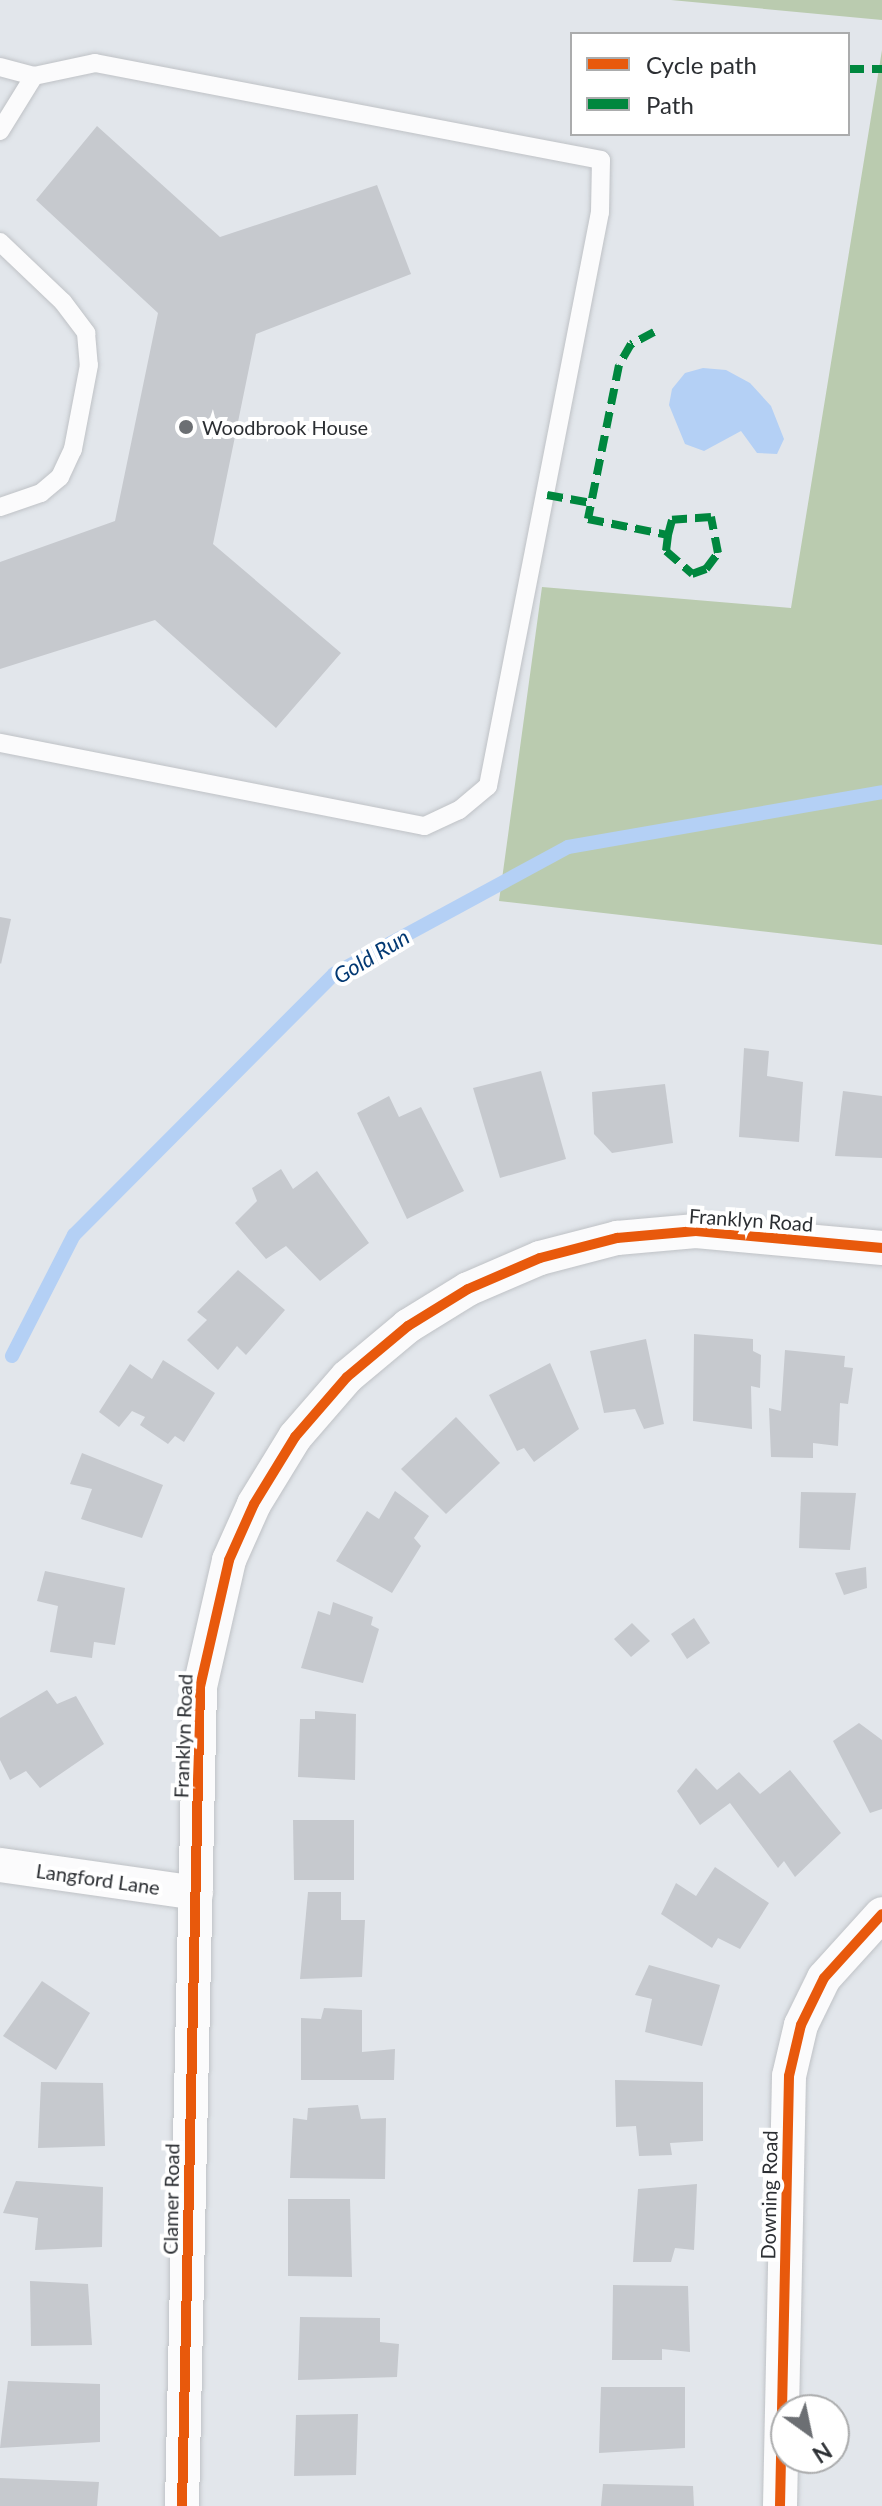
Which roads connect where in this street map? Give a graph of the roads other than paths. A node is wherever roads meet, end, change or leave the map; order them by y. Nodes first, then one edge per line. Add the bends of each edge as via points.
1 (0, 67) edge
2 (34, 76) junction
3 (0, 131) edge
4 (0, 242) edge
5 (0, 507) edge
6 (0, 743) edge
7 (882, 1248) edge
8 (0, 1865) edge
9 (196, 1893) junction
10 (882, 1914) edge
11 (182, 2506) edge
12 (780, 2506) edge

1 - 2 lane
2 - 3 lane
2 - 6 lane via 95,63 601,160 600,212 488,786 459,810 424,826
4 - 5 lane via 78,322 89,365 73,449 60,477 41,493
7 - 9 street, Franklyn Road via 696,1231 617,1238 540,1258 468,1289 408,1326 347,1377 295,1437 229,1560 200,1687
8 - 9 street, Langford Lane
9 - 11 street, Clamer Road
10 - 12 street, Downing Road via 824,1978 801,2025 789,2076

